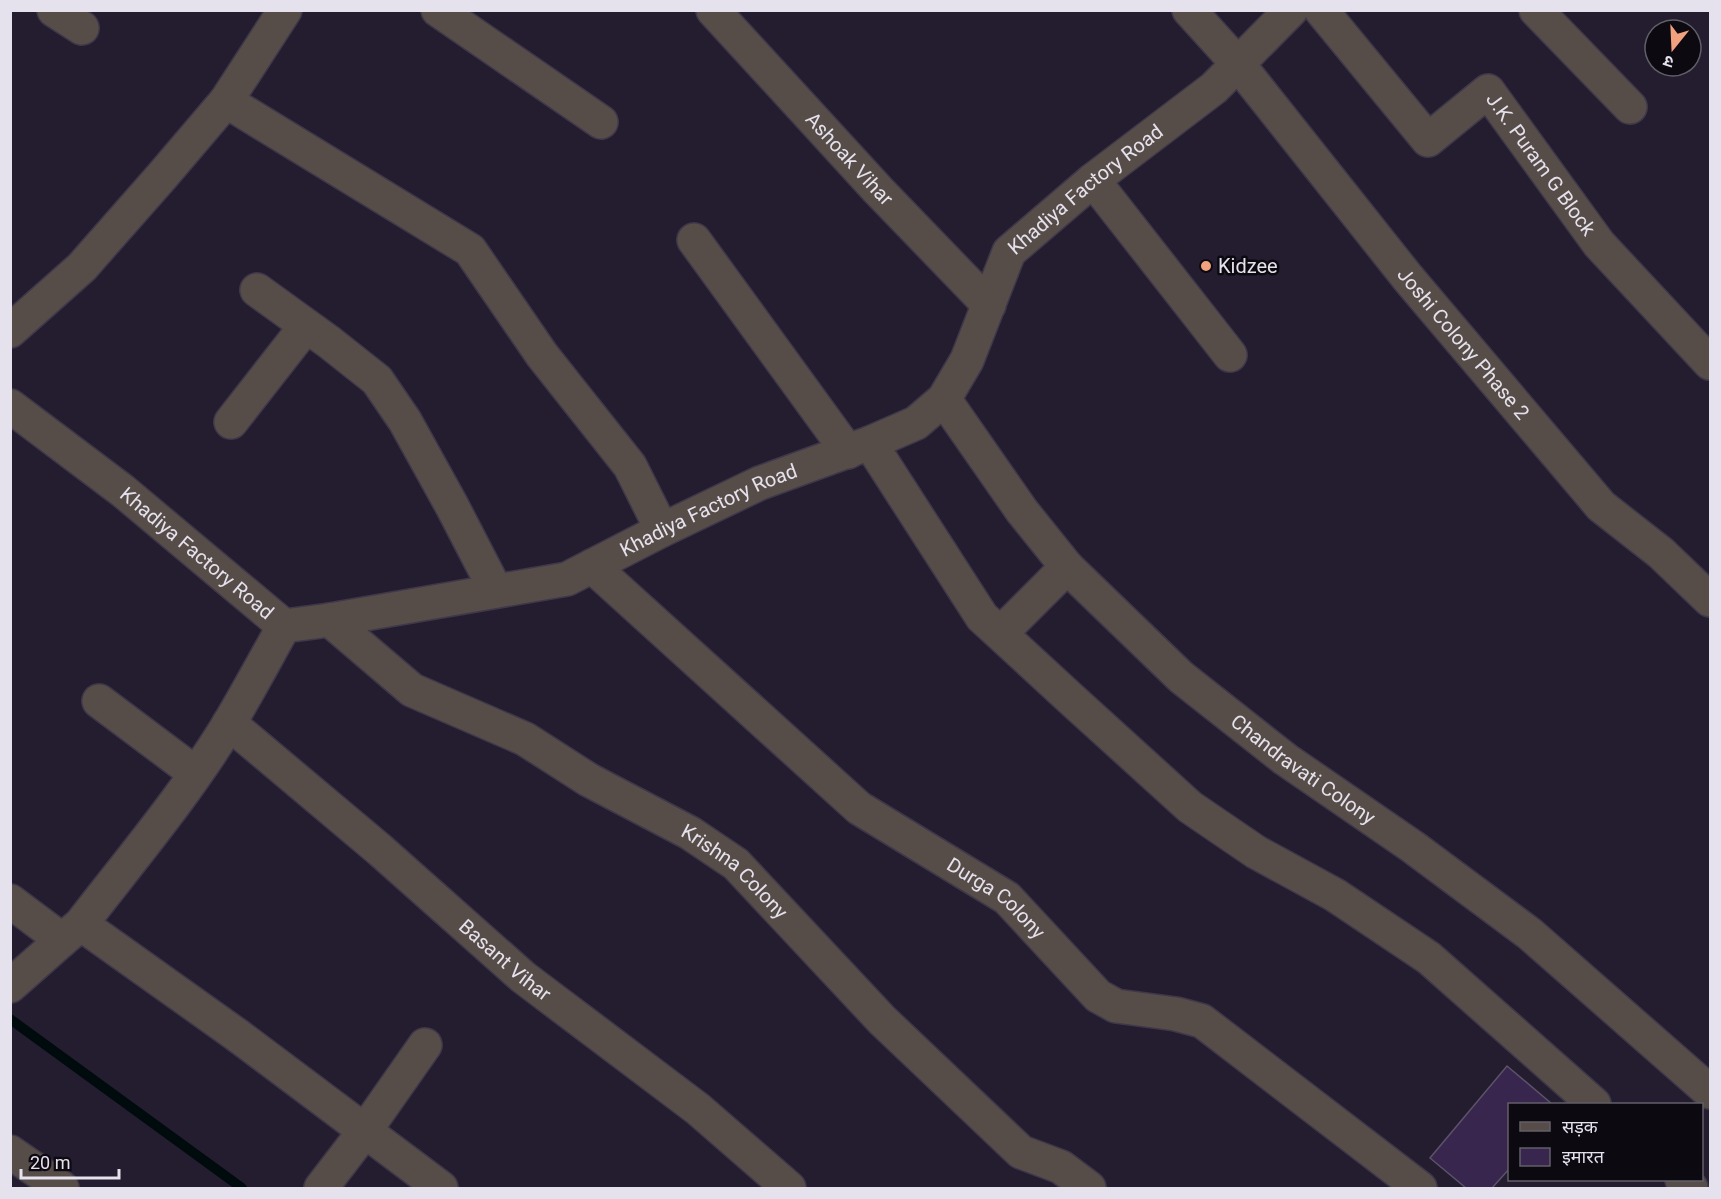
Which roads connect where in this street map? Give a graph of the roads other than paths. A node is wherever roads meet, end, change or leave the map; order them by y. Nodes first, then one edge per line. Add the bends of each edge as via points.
1 (54, 10) edge
2 (285, 10) edge
3 (438, 10) edge
4 (713, 10) edge
5 (1189, 10) edge
6 (1291, 10) edge
7 (1321, 10) edge
8 (1536, 10) edge
9 (82, 28) dead end
10 (1238, 64) junction
11 (226, 101) junction
12 (1630, 107) dead end
13 (601, 122) dead end
14 (1093, 180) junction
15 (694, 240) dead end
16 (257, 290) dead end
17 (989, 305) junction
18 (306, 326) junction
19 (10, 331) edge
20 (1230, 355) dead end
21 (1710, 363) edge
22 (944, 399) junction
23 (10, 406) edge
24 (231, 422) dead end
25 (859, 448) junction
26 (662, 530) junction
27 (592, 566) junction
28 (1067, 567) junction
29 (496, 591) junction
30 (1710, 600) edge
31 (330, 620) junction
32 (284, 626) junction
33 (1001, 633) junction
34 (99, 701) dead end
35 (229, 723) junction
36 (195, 774) junction
37 (10, 901) edge
38 (71, 932) junction
39 (10, 986) edge
40 (425, 1045) dead end
41 (1710, 1092) edge
42 (1593, 1103) edge
43 (364, 1132) junction
44 (10, 1152) edge
45 (62, 1188) edge
46 (321, 1188) edge
47 (441, 1188) edge
48 (789, 1188) edge
49 (1089, 1188) edge
50 (1420, 1188) edge

1 - 9 street
2 - 11 street
3 - 13 street
4 - 17 street, Ashoak Vihar
5 - 10 street, Joshi Colony Phase 2
6 - 10 street, Khadiya Factory Road
7 - 21 street, J.K. Puram G Block via 1428,140 1488,91 1599,244
8 - 12 street
10 - 14 street, Khadiya Factory Road via 1214,88
10 - 30 street, Joshi Colony Phase 2 via 1408,278 1601,506 1661,553
11 - 19 street via 82,267
11 - 26 street via 470,250 542,355 630,466
14 - 17 street, Khadiya Factory Road via 1009,252
14 - 20 street
15 - 25 street
16 - 18 street
17 - 22 street, Khadiya Factory Road via 967,360
18 - 24 street
18 - 29 street via 377,380 405,420
22 - 25 street, Khadiya Factory Road via 916,423
22 - 28 street, Chandravati Colony via 1022,511
23 - 32 street, Khadiya Factory Road via 123,491
25 - 26 street, Khadiya Factory Road via 760,483
25 - 33 street via 982,617
26 - 27 street, Khadiya Factory Road
27 - 29 street, Khadiya Factory Road via 567,579
27 - 50 street, Durga Colony via 859,808 1007,898 1098,996 1116,1006 1202,1021
28 - 33 street
28 - 41 street, Chandravati Colony via 1181,677 1285,759 1530,934
29 - 31 street, Khadiya Factory Road
31 - 32 street, Khadiya Factory Road
31 - 49 street, Krishna Colony via 412,690 525,739 589,780 690,833 736,864 882,1020 1021,1152 1061,1167
32 - 35 street
33 - 42 street via 1191,807 1256,852 1335,895 1429,958
34 - 36 street
35 - 36 street
35 - 48 street, Basant Vihar via 523,977 698,1109
36 - 38 street
37 - 38 street
38 - 39 street
38 - 43 street via 237,1035
40 - 43 street
43 - 46 street
43 - 47 street
44 - 45 street

